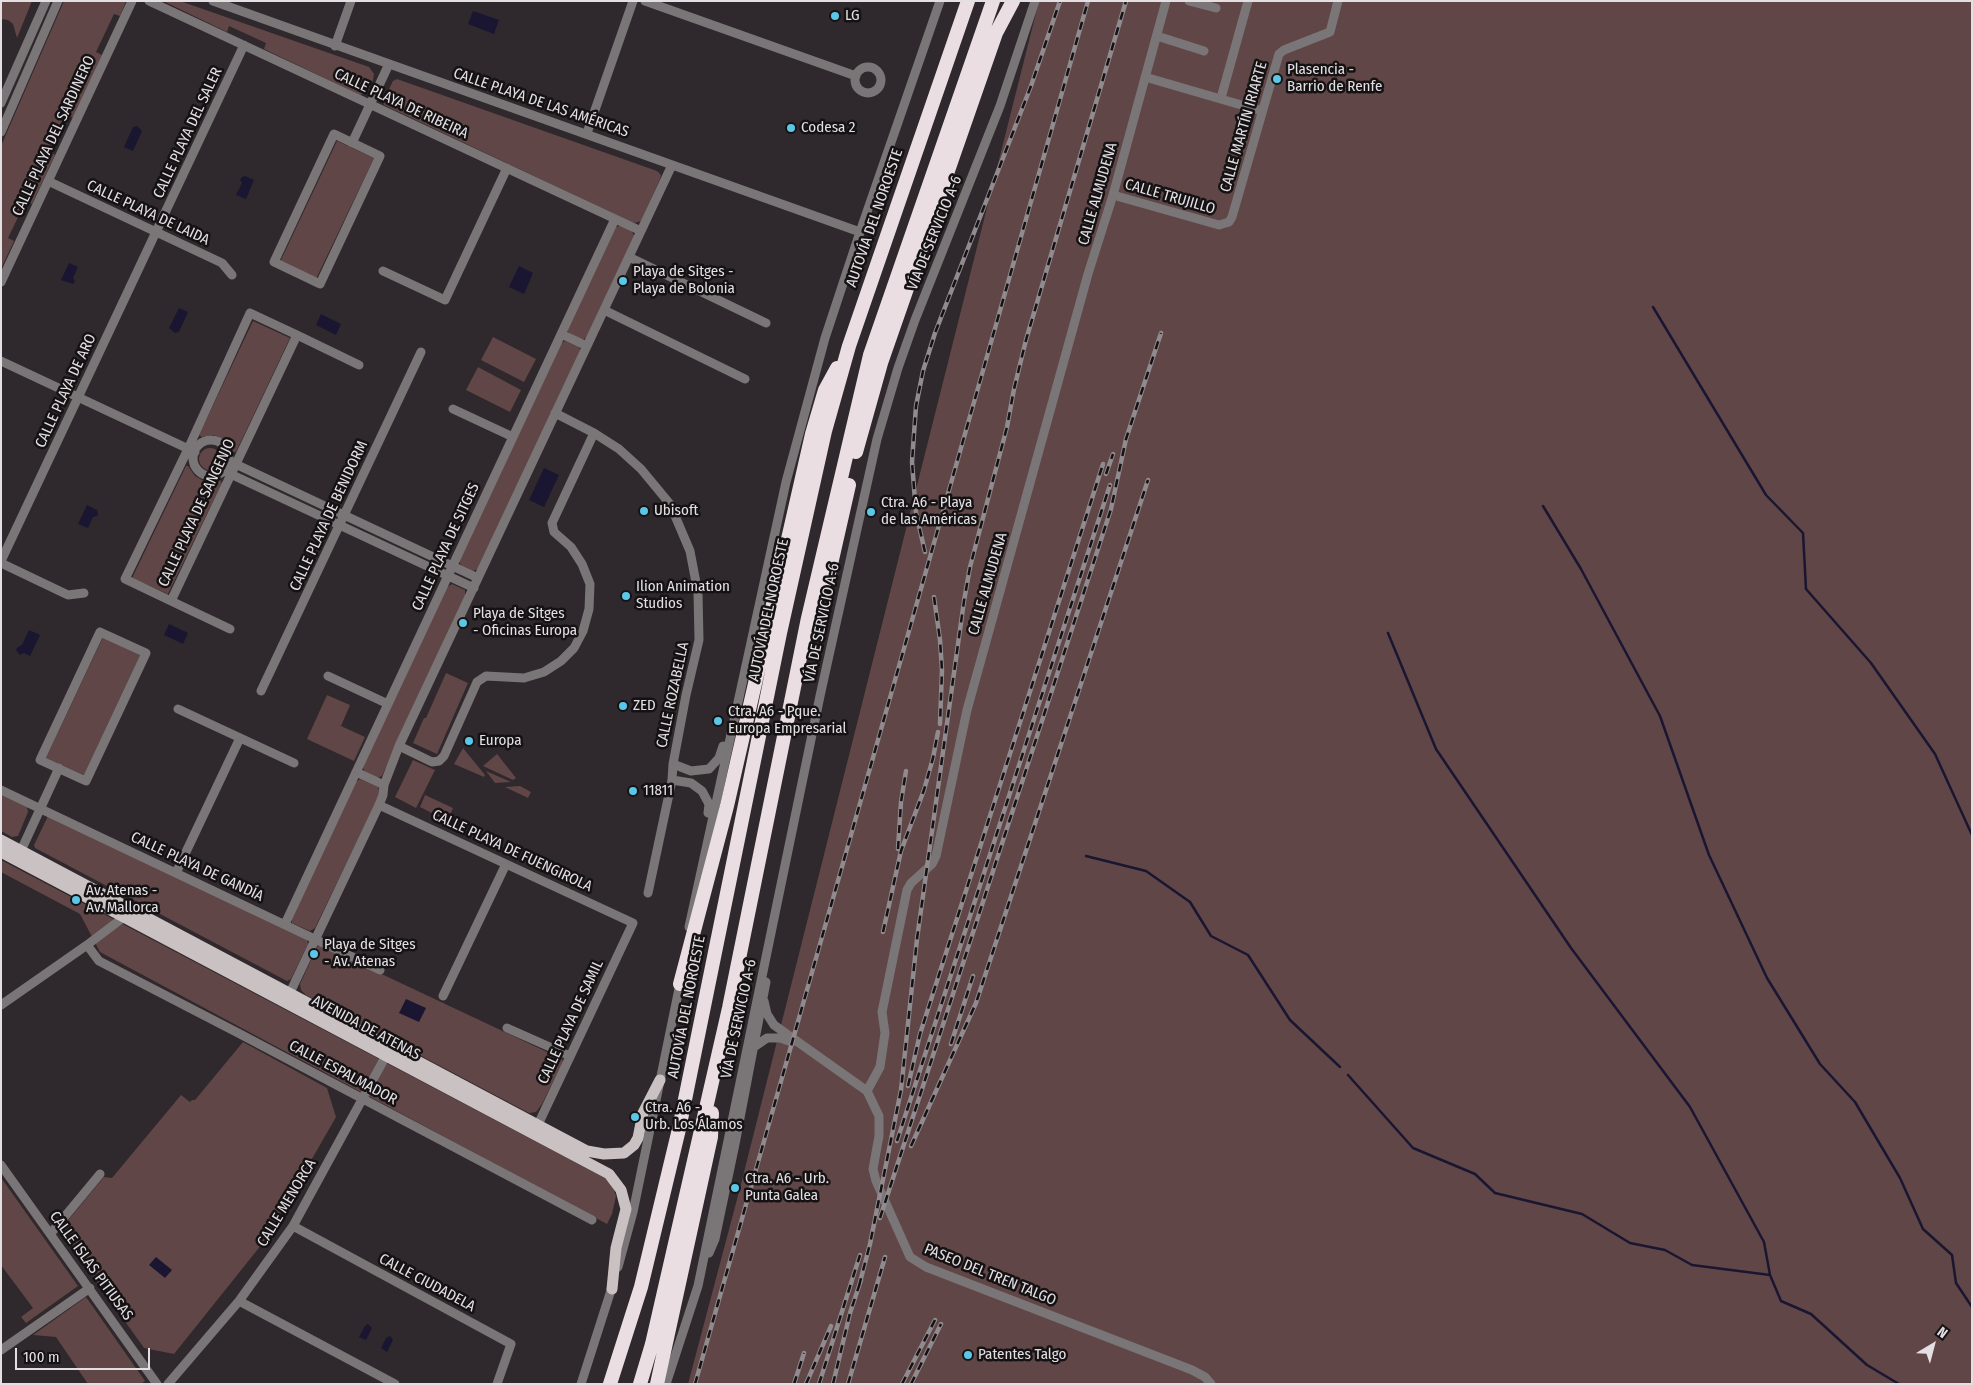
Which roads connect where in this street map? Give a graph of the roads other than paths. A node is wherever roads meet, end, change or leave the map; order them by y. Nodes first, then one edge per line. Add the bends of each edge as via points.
1 (46, 1) edge
2 (58, 1) edge
3 (132, 1) edge
4 (149, 1) edge
5 (213, 1) edge
6 (351, 1) edge
7 (633, 1) edge
8 (645, 1) edge
9 (940, 1) edge
10 (968, 1) edge
11 (992, 1) edge
12 (1013, 1) edge
13 (1036, 1) edge
14 (1166, 1) edge
15 (1189, 1) edge
16 (1248, 1) edge
17 (1338, 1) edge
18 (1216, 8) dead end
19 (1156, 36) junction
20 (244, 45) junction
21 (335, 46) junction
22 (1204, 52) dead end
23 (389, 64) junction
24 (856, 76) dead end
25 (1145, 77) junction
26 (1220, 98) junction
27 (1, 102) edge
28 (370, 105) junction
29 (1262, 111) junction
30 (1, 132) edge
31 (587, 133) junction
32 (352, 143) junction
33 (672, 165) junction
34 (507, 168) junction
35 (48, 181) junction
36 (1113, 194) junction
37 (615, 219) junction
38 (1219, 226) joint
39 (641, 231) junction
40 (156, 232) junction
41 (860, 232) junction
42 (629, 257) junction
43 (382, 271) dead end
44 (232, 275) dead end
45 (1, 282) edge
46 (604, 310) junction
47 (766, 323) dead end
48 (561, 334) junction
49 (297, 335) junction
50 (587, 346) junction
51 (849, 346) junction
52 (421, 352) dead end
53 (1, 361) edge
54 (358, 365) dead end
55 (745, 379) dead end
56 (78, 397) junction
57 (454, 409) dead end
58 (555, 413) junction
59 (594, 433) junction
60 (513, 437) junction
61 (192, 450) junction
62 (230, 467) junction
63 (345, 515) junction
64 (340, 525) junction
65 (1, 562) edge
66 (453, 567) junction
67 (448, 576) junction
68 (478, 578) junction
69 (474, 588) junction
70 (84, 592) dead end
71 (171, 601) junction
72 (808, 618) junction
73 (230, 629) dead end
74 (749, 654) junction
75 (328, 676) dead end
76 (261, 691) dead end
77 (388, 704) junction
78 (178, 709) dead end
79 (240, 738) junction
80 (399, 746) junction
81 (294, 763) dead end
82 (673, 764) junction
83 (60, 768) junction
84 (356, 772) junction
85 (672, 780) junction
86 (384, 785) junction
87 (1, 790) edge
88 (379, 805) junction
89 (40, 808) junction
90 (1, 840) edge
91 (1, 852) edge
92 (19, 855) junction
93 (506, 864) junction
94 (176, 873) junction
95 (648, 893) dead end
96 (692, 910) junction
97 (127, 912) junction
98 (774, 920) junction
99 (633, 923) joint
100 (285, 924) junction
101 (315, 938) junction
102 (86, 945) junction
103 (380, 970) dead end
104 (680, 984) junction
105 (443, 996) dead end
106 (288, 997) junction
107 (764, 1001) junction
108 (1, 1005) edge
109 (507, 1028) dead end
110 (802, 1046) junction
111 (754, 1047) junction
112 (388, 1051) junction
113 (570, 1056) junction
114 (660, 1080) junction
115 (713, 1080) junction
116 (867, 1091) junction
117 (362, 1100) junction
118 (536, 1129) junction
119 (2, 1169) edge
120 (100, 1174) dead end
121 (592, 1220) dead end
122 (293, 1226) junction
123 (51, 1233) junction
124 (698, 1286) junction
125 (90, 1288) junction
126 (612, 1289) junction
127 (239, 1301) junction
128 (1, 1350) edge
129 (154, 1383) edge
130 (168, 1384) edge
131 (395, 1384) edge
132 (496, 1384) edge
133 (581, 1384) edge
134 (610, 1384) edge
135 (640, 1384) edge
136 (657, 1384) edge
137 (666, 1384) edge
138 (1211, 1384) edge

1 - 27 street
2 - 30 street
3 - 35 street, CALLE PLAYA DEL SARDINERO
4 - 20 street, CALLE PLAYA DE RIBEIRA
5 - 21 street, CALLE PLAYA DE LAS AMÉRICAS
6 - 21 street
7 - 31 street
8 - 24 street
9 - 41 street
10 - 51 highway, AUTOVÍA DEL NOROESTE
11 - 72 highway via 870,355
12 - 72 highway via 996,33 881,362 857,448 829,573
13 - 98 street, VÍA DE SERVICIO A-6 via 1000,106 915,320 877,439
14 - 19 street, CALLE ALMUDENA
15 - 18 street
16 - 26 street
17 - 29 street, CALLE MARTÍN IRIARTE via 1330,32 1279,54
19 - 22 street
19 - 25 street, CALLE ALMUDENA
20 - 28 street, CALLE PLAYA DE RIBEIRA
20 - 40 street, CALLE PLAYA DEL SALER
21 - 23 street, CALLE PLAYA DE LAS AMÉRICAS
23 - 28 street
23 - 31 street, CALLE PLAYA DE LAS AMÉRICAS
25 - 26 street
25 - 36 street, CALLE ALMUDENA
26 - 29 street
28 - 32 street
28 - 34 street, CALLE PLAYA DE RIBEIRA
29 - 38 street, CALLE MARTÍN IRIARTE via 1232,217
31 - 33 street, CALLE PLAYA DE LAS AMÉRICAS
32 - 32 street via 334,134 274,262 320,284 380,156
33 - 39 street
33 - 41 street, CALLE PLAYA DE LAS AMÉRICAS
34 - 37 street, CALLE PLAYA DE RIBEIRA
34 - 43 street via 445,300
35 - 40 street, CALLE PLAYA DE LAIDA
35 - 45 street, CALLE PLAYA DEL SARDINERO
36 - 38 street, CALLE TRUJILLO
36 - 116 street, CALLE ALMUDENA via 967,710 936,856 907,890 882,1012 885,1033 880,1067
37 - 39 street, CALLE PLAYA DE RIBEIRA
37 - 48 street, CALLE PLAYA DE SITGES
39 - 42 street
40 - 44 street, CALLE PLAYA DE LAIDA via 222,264
40 - 56 street, CALLE PLAYA DE ARO
41 - 74 street via 825,338 786,482
42 - 46 street
42 - 47 street
46 - 50 street
46 - 55 street
48 - 50 street
48 - 60 street, CALLE PLAYA DE SITGES
49 - 54 street
49 - 61 street, CALLE PLAYA DE SANGENJO via 250,314
49 - 62 street, CALLE PLAYA DE SANGENJO
50 - 58 street
51 - 104 highway via 825,390 812,434 727,806
51 - 134 highway, AUTOVÍA DEL NOROESTE via 825,431 780,634 676,1138 641,1287
52 - 63 street, CALLE PLAYA DE BENIDORM
53 - 56 street
56 - 61 street
56 - 65 street, CALLE PLAYA DE ARO
57 - 60 street
58 - 59 street, CALLE ROZABELLA
58 - 68 street
59 - 80 street via 552,523 554,532 571,547 582,564 590,584 589,609 574,648 544,672 524,678 486,676 477,682 439,761 432,762
59 - 82 street, CALLE ROZABELLA via 641,469 670,504 690,551 698,594 699,640
60 - 66 street, CALLE PLAYA DE SITGES
61 - 62 street via 195,465 202,474 214,476
61 - 62 street via 206,442 218,442 227,450
61 - 71 street, CALLE PLAYA DE SANGENJO via 125,579
62 - 63 street
62 - 64 street
62 - 71 street, CALLE PLAYA DE SANGENJO
63 - 64 street, CALLE PLAYA DE BENIDORM
63 - 66 street
64 - 67 street
64 - 76 street, CALLE PLAYA DE BENIDORM
65 - 70 street via 68,595
66 - 67 street, CALLE PLAYA DE SITGES
66 - 68 street
67 - 69 street
67 - 77 street, CALLE PLAYA DE SITGES
68 - 69 street
69 - 80 street
71 - 73 street
72 - 115 highway
74 - 82 street via 719,758 709,769 691,771
74 - 96 street
75 - 77 street
77 - 84 street, CALLE PLAYA DE SITGES
78 - 79 street
79 - 81 street
79 - 94 street
80 - 86 street
82 - 85 street, CALLE ROZABELLA
83 - 83 street via 86,781 146,653 100,632 40,760
83 - 89 street
84 - 86 street
84 - 100 street, CALLE PLAYA DE SITGES
85 - 95 street, CALLE ROZABELLA
85 - 96 street via 691,783 702,791 709,804
86 - 88 street
87 - 89 street, CALLE PLAYA DE GANDÍA
88 - 93 street, CALLE PLAYA DE FUENGIROLA
88 - 101 street
89 - 92 street
89 - 94 street, CALLE PLAYA DE GANDÍA
90 - 92 main road, AVENIDA DE ATENAS
91 - 92 main road, AVENIDA DE ATENAS
92 - 97 main road, AVENIDA DE ATENAS
93 - 99 street, CALLE PLAYA DE FUENGIROLA
93 - 105 street
94 - 100 street, CALLE PLAYA DE GANDÍA
96 - 104 street
97 - 102 street
97 - 106 main road, AVENIDA DE ATENAS
98 - 107 street
98 - 124 street, VÍA DE SERVICIO A-6
99 - 113 street, CALLE PLAYA DE SAMIL
100 - 101 street, CALLE PLAYA DE GANDÍA
101 - 103 street, CALLE PLAYA DE GANDÍA
101 - 106 street
102 - 108 street
102 - 117 street, CALLE ESPALMADOR via 99,961
104 - 114 street
106 - 112 main road, AVENIDA DE ATENAS
107 - 110 street, PASEO DEL TREN TALGO via 774,1025
107 - 111 street
109 - 113 street
110 - 111 street, PASEO DEL TREN TALGO via 780,1038 767,1038
110 - 116 street, PASEO DEL TREN TALGO
111 - 124 street via 715,1239
112 - 117 street, CALLE MENORCA
112 - 118 main road, AVENIDA DE ATENAS
113 - 118 street, CALLE PLAYA DE SAMIL
114 - 118 main road, AVENIDA DE ATENAS via 643,1113 638,1138 624,1153 587,1151
114 - 126 street via 633,1212
115 - 135 highway
115 - 136 highway via 711,1136
116 - 138 street, PASEO DEL TREN TALGO via 879,1116 873,1169 876,1181 910,1257 926,1267 1192,1370
117 - 121 street, CALLE ESPALMADOR
117 - 122 street, CALLE MENORCA
118 - 126 main road, AVENIDA DE ATENAS via 609,1174 621,1190 626,1209 616,1248
119 - 123 street, CALLE ISLAS PITIUSAS
120 - 123 street
122 - 127 street, CALLE MENORCA
122 - 132 street, CALLE CIUDADELA via 511,1344
123 - 125 street, CALLE ISLAS PITIUSAS
124 - 137 street, VÍA DE SERVICIO A-6
125 - 128 street
125 - 129 street, CALLE ISLAS PITIUSAS
126 - 133 street
127 - 130 street, CALLE MENORCA
127 - 131 street

